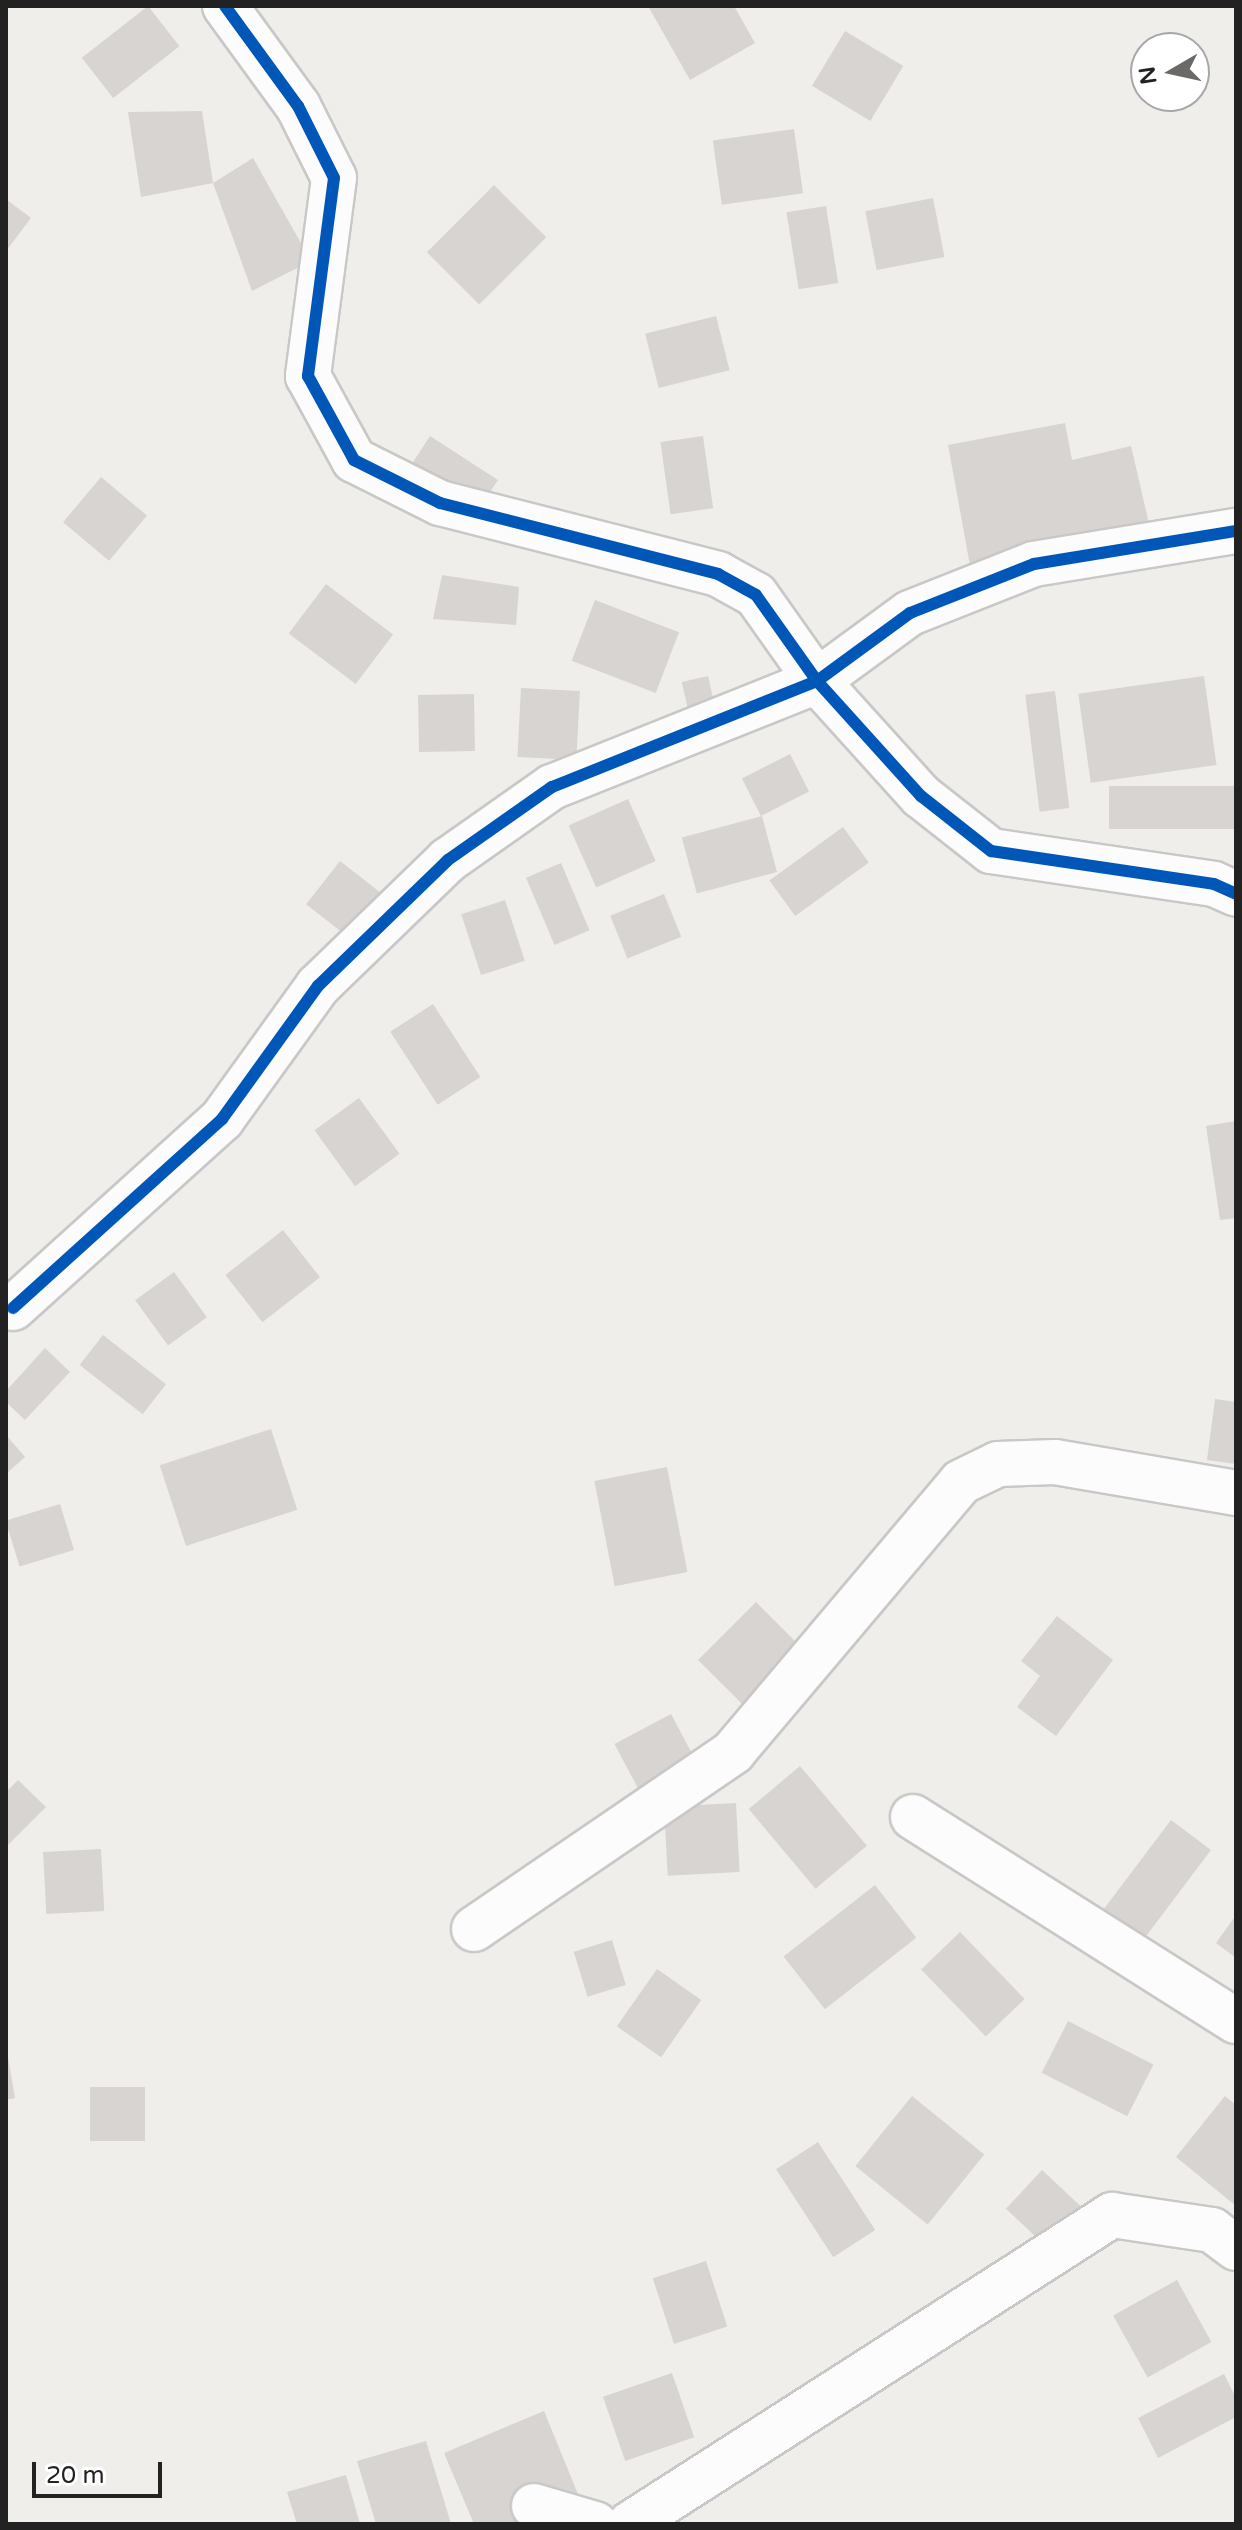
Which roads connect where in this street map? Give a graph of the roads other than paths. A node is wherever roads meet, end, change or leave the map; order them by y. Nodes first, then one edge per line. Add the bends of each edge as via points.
1 (225, 6) edge
2 (1236, 531) edge
3 (817, 681) junction
4 (1236, 894) edge
5 (13, 1308) dead end
6 (1236, 1493) edge
7 (913, 1817) dead end
8 (474, 1929) dead end
9 (1236, 2021) edge
10 (1236, 2248) edge
11 (534, 2506) dead end
12 (595, 2524) edge
13 (630, 2524) edge

1 - 3 street via 298,106 334,178 308,376 354,460 440,503 718,574 756,595
2 - 3 street via 1034,564 910,613
3 - 4 street via 921,796 991,851 1214,884
3 - 5 street via 552,787 448,860 318,986 222,1119
6 - 8 street via 1055,1462 998,1464 961,1482 733,1752
7 - 9 street
10 - 13 street via 1212,2230 1112,2215
11 - 12 street

